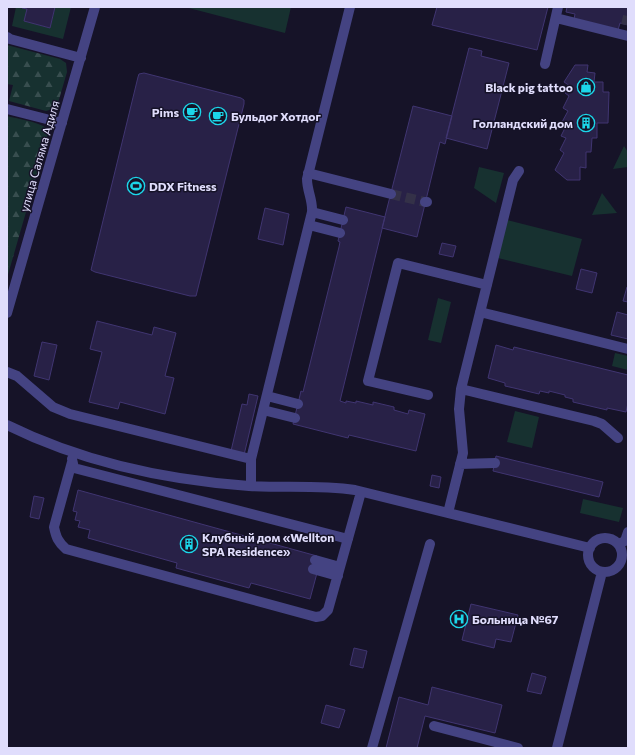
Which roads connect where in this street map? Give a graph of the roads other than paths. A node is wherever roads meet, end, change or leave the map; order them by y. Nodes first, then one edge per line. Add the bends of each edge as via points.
1 (95, 7) edge
2 (350, 7) edge
3 (558, 7) edge
4 (556, 18) junction
5 (626, 32) edge
6 (7, 36) edge
7 (80, 58) junction
8 (544, 64) dead end
9 (7, 109) edge
10 (62, 122) junction
11 (519, 171) dead end
12 (308, 173) junction
13 (391, 194) tunnel mouth
14 (312, 212) junction
15 (343, 220) dead end
16 (309, 225) junction
17 (340, 233) dead end
18 (487, 285) junction
19 (480, 312) junction
20 (7, 313) edge
21 (628, 349) edge
22 (7, 372) edge
23 (461, 389) junction
24 (428, 395) dead end
25 (267, 396) junction
26 (298, 404) dead end
27 (264, 410) junction
28 (295, 418) dead end
29 (7, 426) edge
30 (618, 438) dead end
31 (72, 457) junction
32 (251, 458) junction
33 (494, 463) dead end
34 (460, 464) junction
35 (251, 486) junction
36 (361, 492) junction
37 (448, 513) junction
38 (628, 532) edge
39 (348, 539) junction
40 (430, 544) dead end
41 (618, 544) junction
42 (590, 548) junction
43 (625, 560) edge
44 (314, 565) dead end
45 (339, 571) junction
46 (602, 572) junction
47 (434, 726) dead end
48 (372, 748) edge
49 (518, 748) edge
50 (557, 748) edge

1 - 7 street, улица Саляма Адиля
2 - 12 street
3 - 4 street
4 - 5 street
4 - 8 street
6 - 7 street via 10,39
7 - 10 street, улица Саляма Адиля
9 - 10 street
10 - 20 street, улица Саляма Адиля
11 - 18 street via 513,180
12 - 13 street
12 - 14 street via 307,184 312,198
14 - 15 street
14 - 16 street
16 - 17 street
16 - 25 street
18 - 19 street
18 - 24 street via 398,263 368,380
19 - 21 street
19 - 23 street
22 - 32 street via 17,376 53,407 70,414
23 - 30 street via 594,421 602,424
23 - 34 street via 459,409 463,448
25 - 26 street
25 - 27 street
27 - 28 street
27 - 32 street
29 - 31 street
31 - 35 street via 166,476
31 - 39 street via 74,468
31 - 45 street via 54,527 56,536 66,549 316,617 322,616 328,610
32 - 35 street
33 - 34 street
34 - 37 street
35 - 36 street via 318,486
36 - 37 street
36 - 39 street
37 - 42 street
38 - 41 street via 625,541
39 - 45 street
40 - 48 street
41 - 42 street via 614,540 603,538 593,543
41 - 43 street
42 - 46 street via 590,563 593,568
43 - 46 street via 612,571
44 - 45 street
46 - 50 street
47 - 49 street

